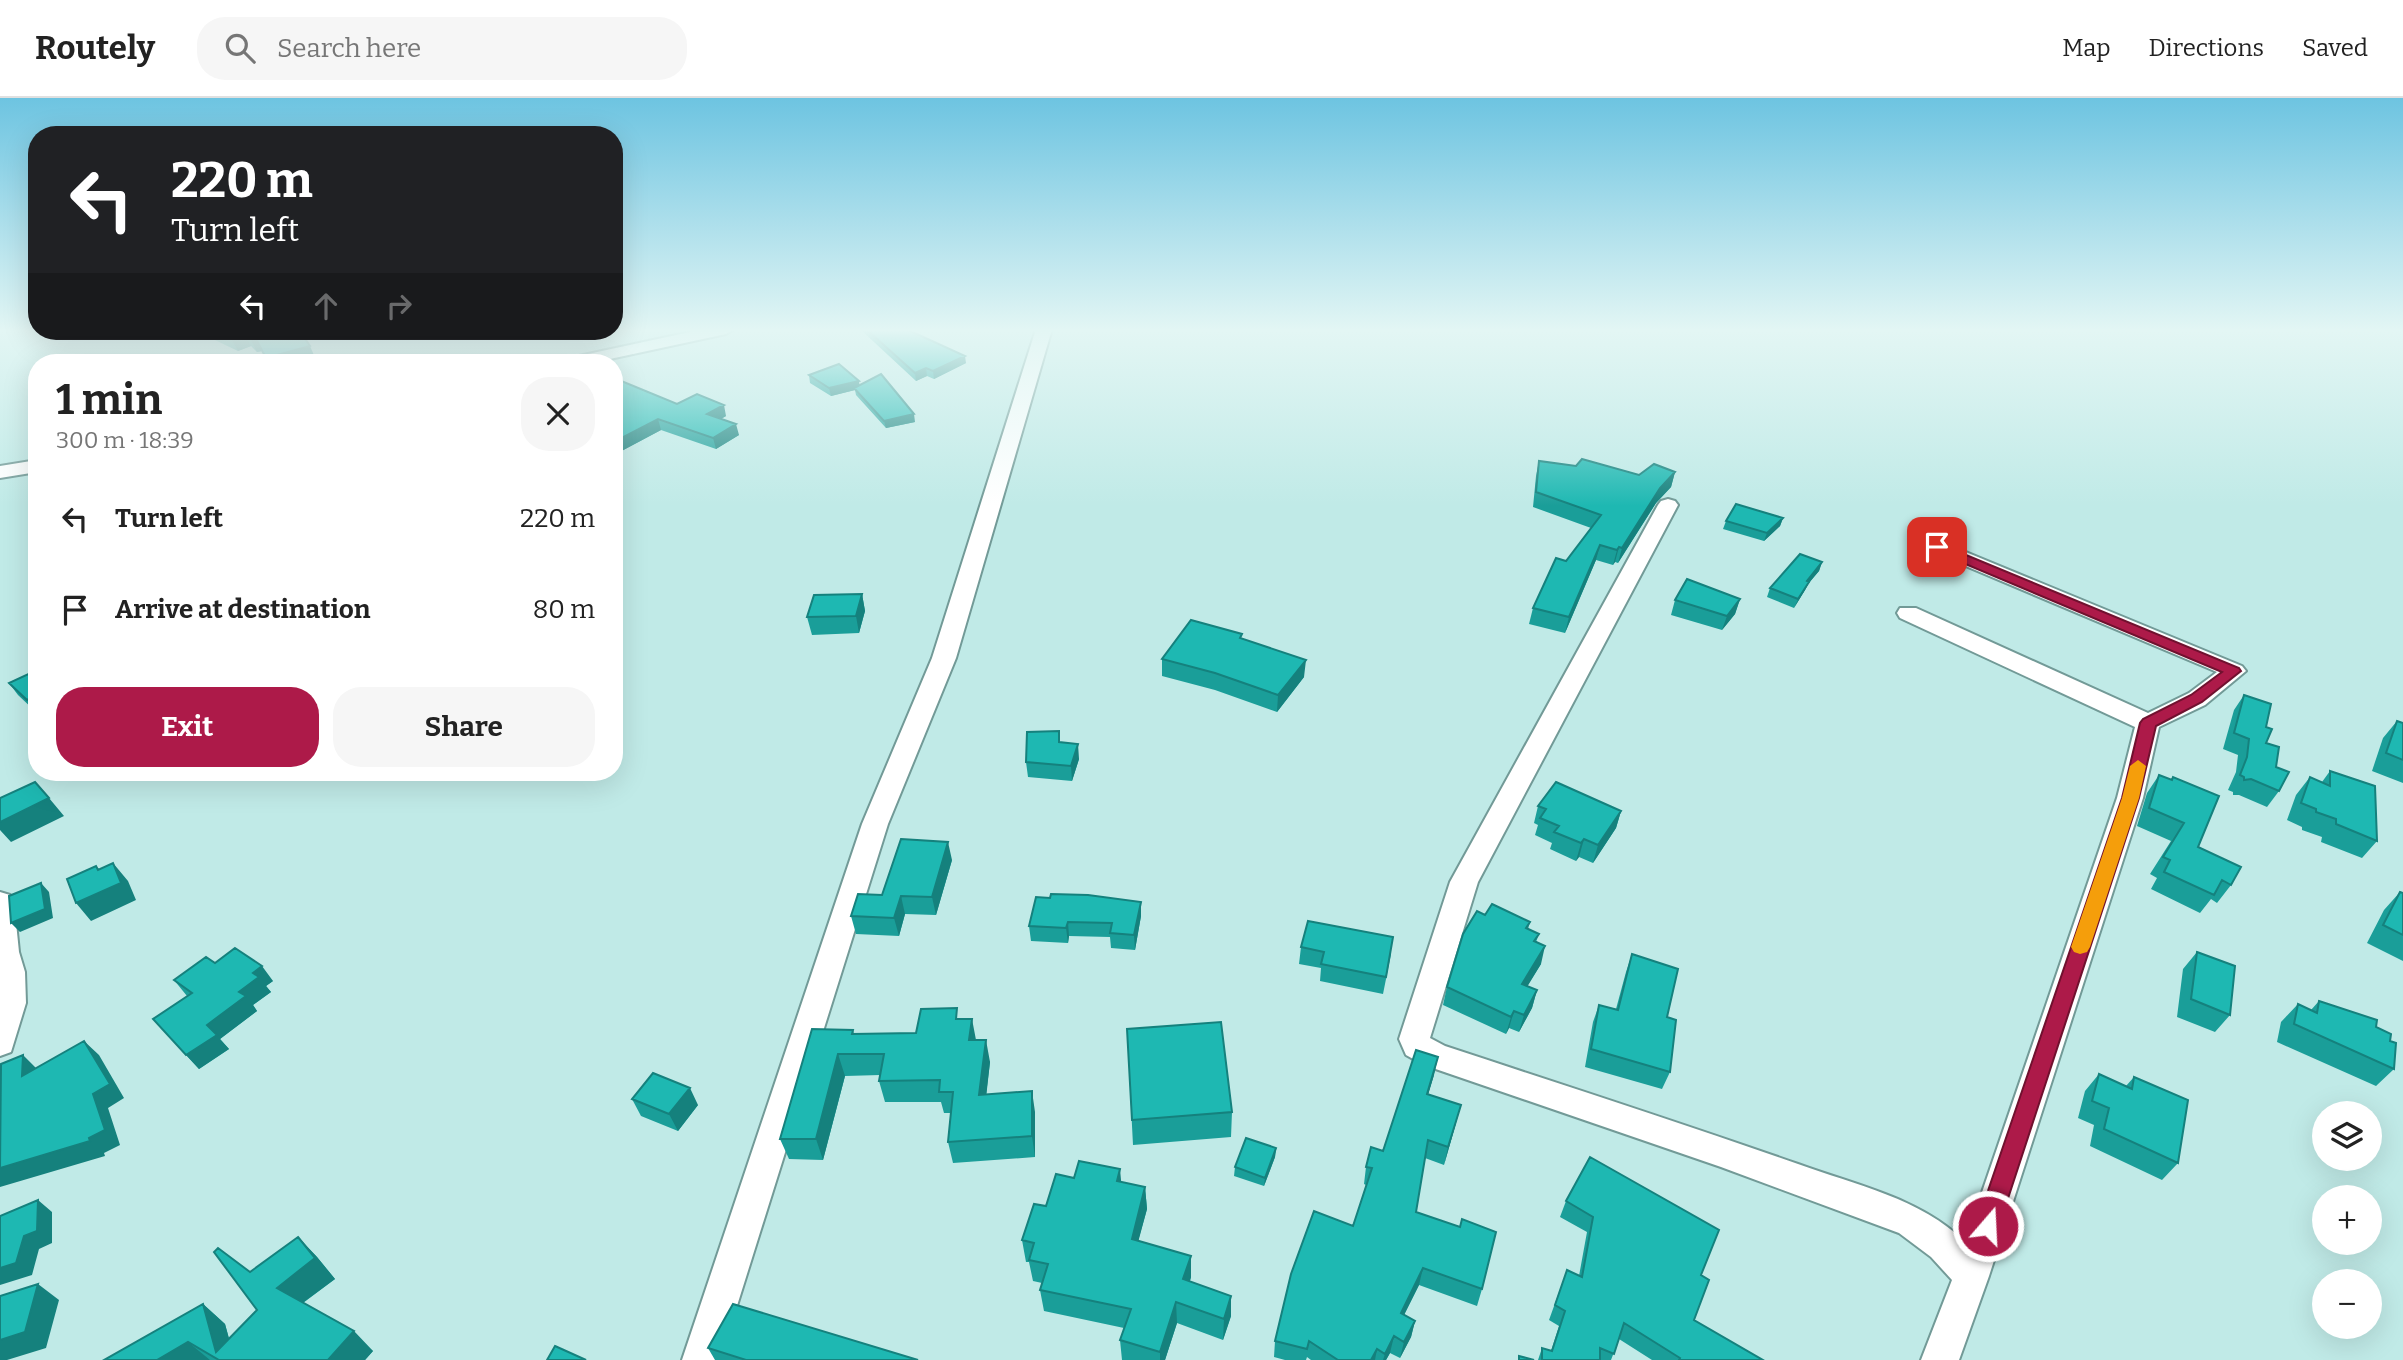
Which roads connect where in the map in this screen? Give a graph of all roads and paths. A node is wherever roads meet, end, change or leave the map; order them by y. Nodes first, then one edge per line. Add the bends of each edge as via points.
1 (1026, 388) edge
2 (28, 467) edge
3 (0, 472) edge
4 (1668, 505) dead end
5 (1937, 547) dead end
6 (1908, 613) dead end
7 (2148, 723) junction
8 (0, 903) edge
9 (0, 1043) edge
10 (1971, 1276) junction
11 (701, 1360) edge
12 (1940, 1360) edge

1 - 11 street via 944,658 875,824
2 - 3 street
4 - 10 street via 1464,882 1414,1039 1417,1046 1435,1056 1910,1221 1936,1236
5 - 7 street via 2234,671 2197,699
6 - 7 street
7 - 10 street via 2130,798
8 - 9 street via 11,1003
10 - 12 street

